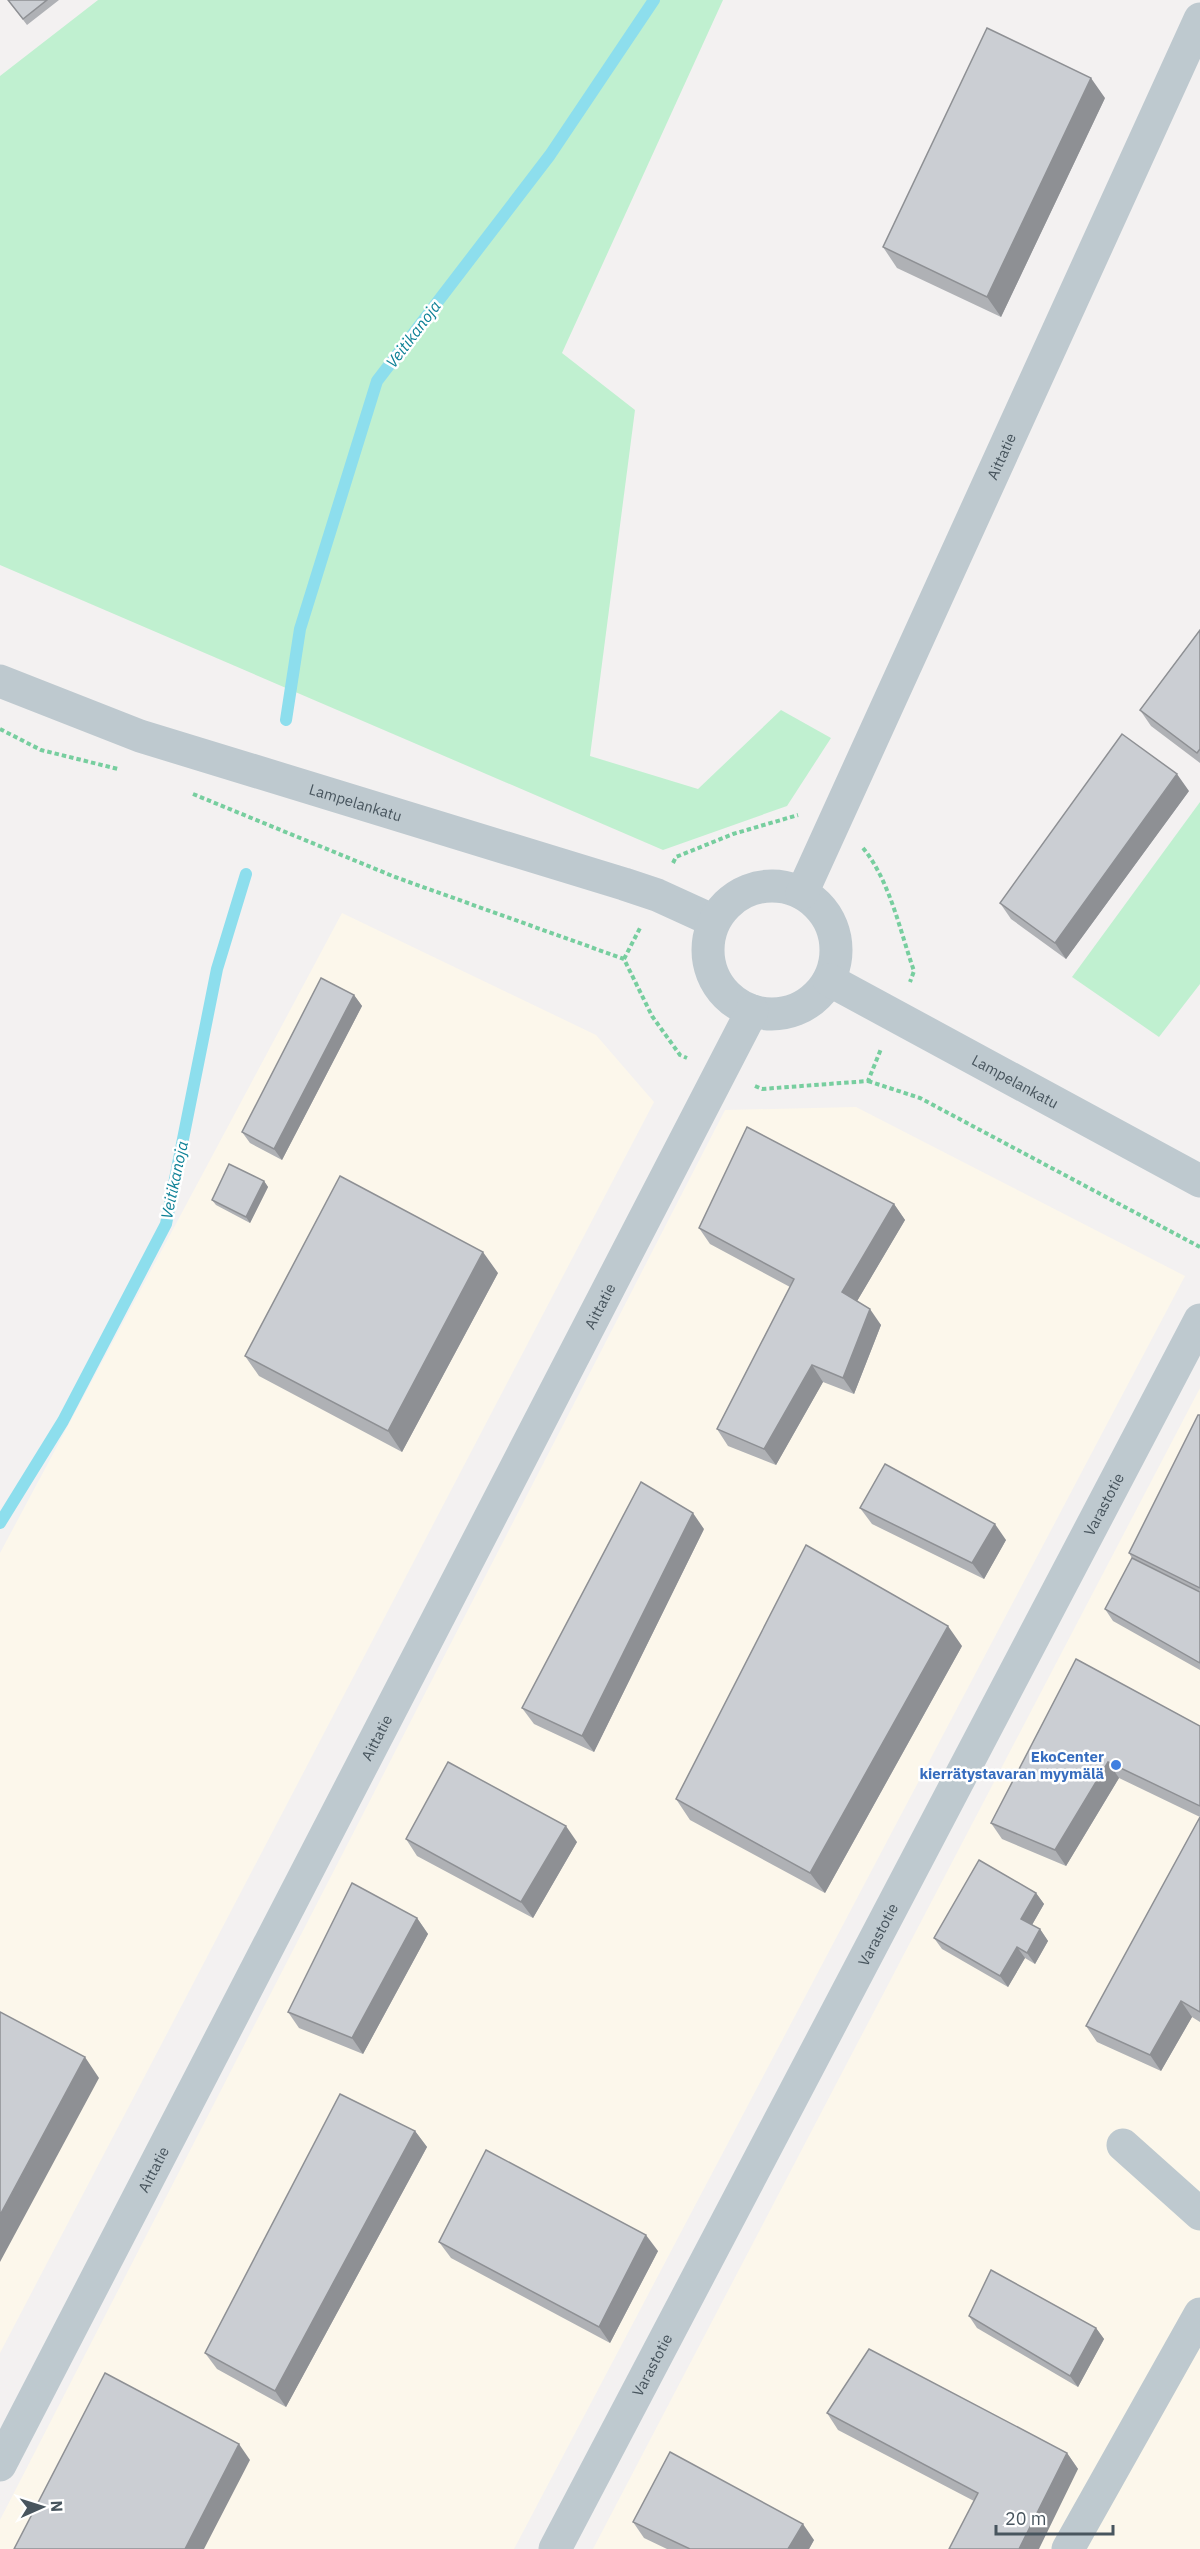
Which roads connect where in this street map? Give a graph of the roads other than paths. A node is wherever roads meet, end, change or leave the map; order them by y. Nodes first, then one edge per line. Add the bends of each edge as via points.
1 (1200, 19) edge
2 (0, 681) edge
3 (802, 893) junction
4 (714, 921) junction
5 (829, 980) junction
6 (752, 1011) junction
7 (1200, 1181) edge
8 (1200, 1320) edge
9 (1123, 2145) dead end
10 (1200, 2214) edge
11 (1200, 2314) edge
12 (0, 2464) edge
13 (555, 2549) edge
14 (1068, 2549) edge

1 - 3 street, Aittatie
2 - 4 street, Lampelankatu via 140,736 657,895
3 - 4 street via 783,886 762,886 742,892 726,904
3 - 5 street via 819,905 836,941 836,961
4 - 6 street via 708,942 709,965 718,985 733,1001
5 - 6 street via 815,998 797,1010 775,1014
5 - 7 street, Lampelankatu
6 - 12 street, Aittatie
8 - 13 street, Varastotie
9 - 10 street
11 - 14 street

